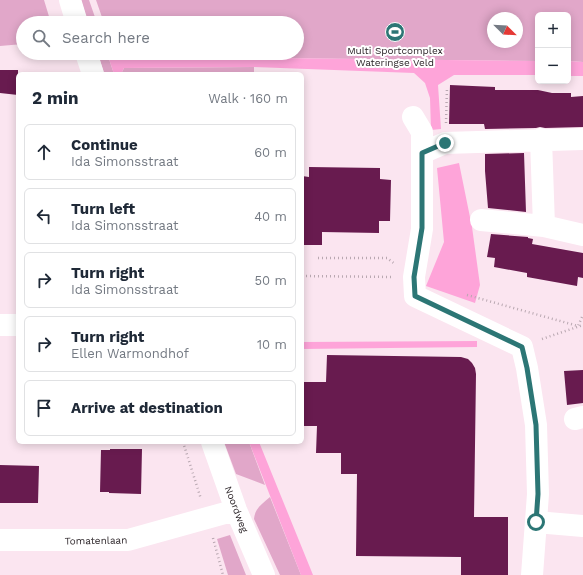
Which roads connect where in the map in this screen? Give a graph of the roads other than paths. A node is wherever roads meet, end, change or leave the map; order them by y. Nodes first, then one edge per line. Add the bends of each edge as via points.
1 (70, 0) edge
2 (75, 16) edge
3 (88, 60) edge
4 (92, 72) edge
5 (413, 117) dead end
6 (541, 139) junction
7 (583, 139) edge
8 (422, 153) junction
9 (481, 220) dead end
10 (544, 226) junction
11 (583, 236) edge
12 (0, 325) edge
13 (16, 325) edge
14 (213, 444) edge
15 (236, 510) junction
16 (536, 522) junction
17 (583, 526) edge
18 (0, 540) edge
19 (264, 575) edge
20 (532, 575) edge

1 - 2 street
3 - 4 street
5 - 8 street via 422,132
6 - 7 street
6 - 8 street via 445,143
6 - 10 street
8 - 16 street via 422,228 414,277 415,296 522,347 536,425
9 - 10 street
10 - 11 street
12 - 13 street
14 - 15 street, Noordweg
15 - 18 street, Tomatenlaan via 128,540
15 - 19 street, Noordweg
16 - 17 street
16 - 20 street

